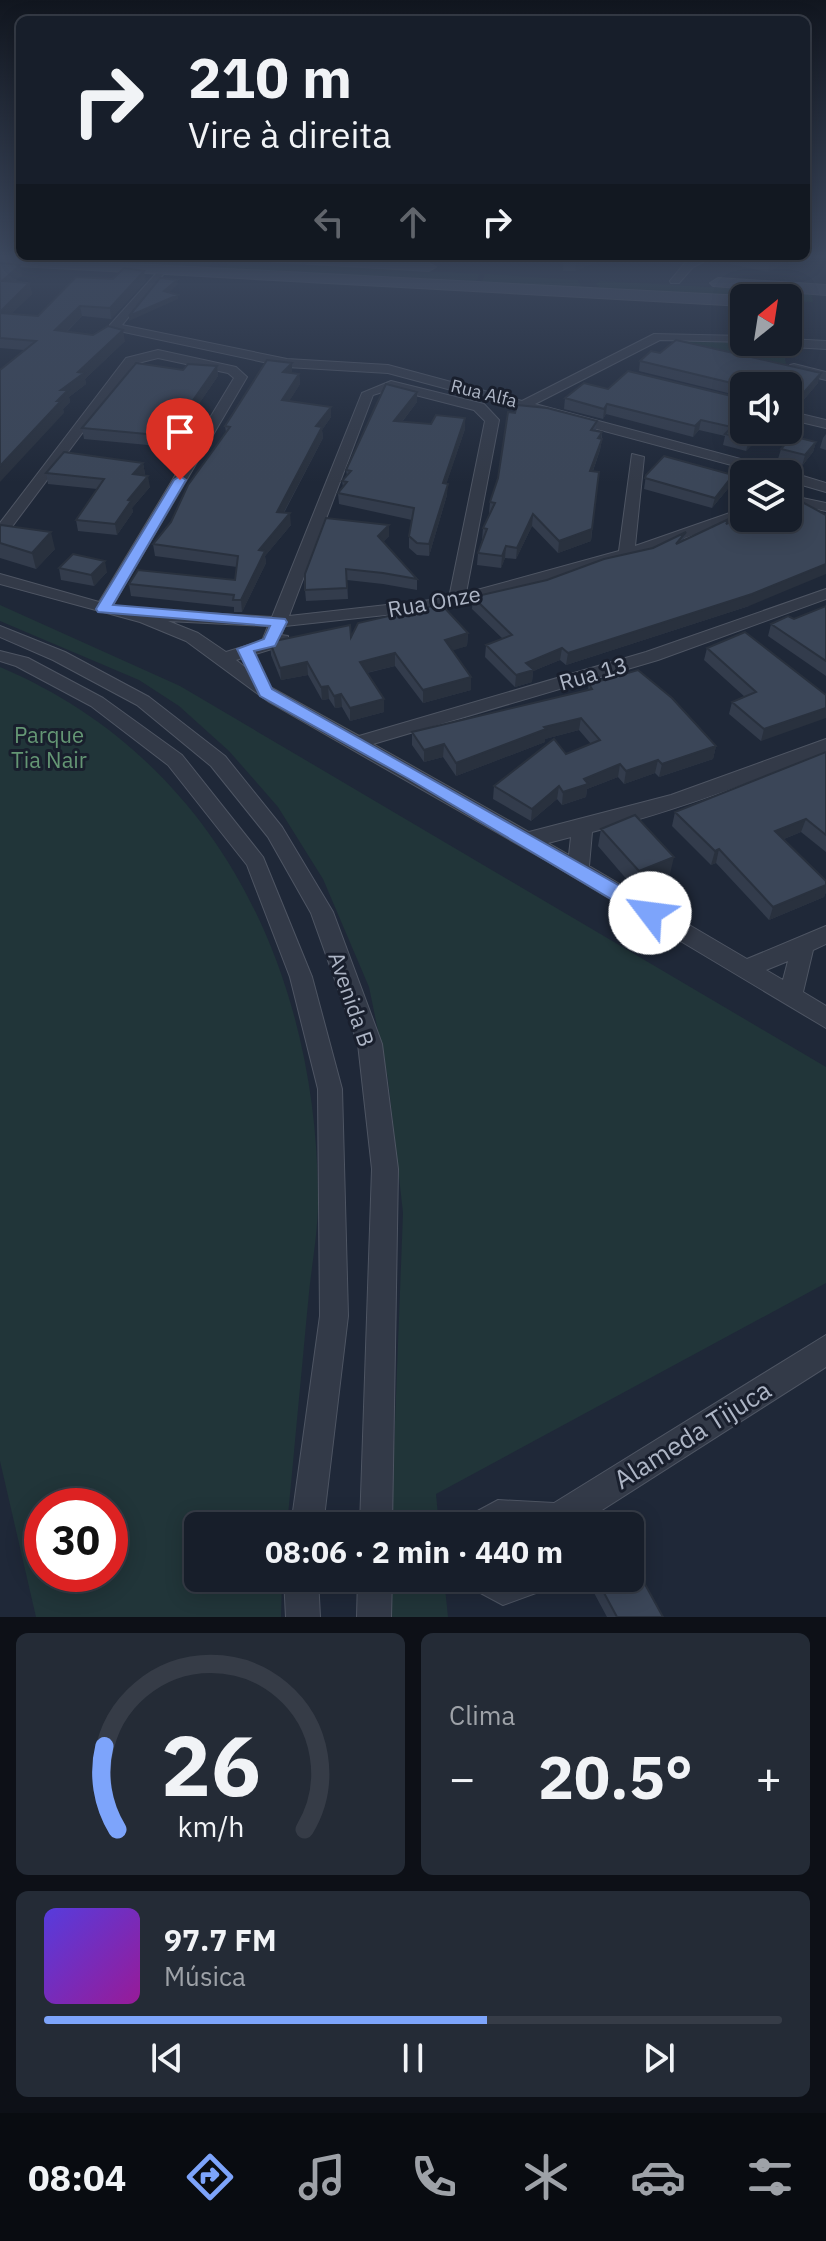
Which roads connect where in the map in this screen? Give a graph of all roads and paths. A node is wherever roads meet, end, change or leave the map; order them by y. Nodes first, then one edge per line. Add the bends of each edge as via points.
1 (140, 332) edge
2 (658, 336) junction
3 (730, 339) edge
4 (802, 344) edge
5 (826, 345) edge
6 (730, 353) edge
7 (780, 365) edge
8 (595, 367) junction
9 (625, 375) edge
10 (826, 376) edge
11 (525, 404) junction
12 (802, 418) edge
13 (826, 424) edge
14 (637, 457) dead end
15 (730, 460) edge
16 (802, 480) edge
17 (826, 488) edge
18 (802, 500) edge
19 (826, 507) edge
20 (730, 517) edge
21 (627, 529) junction
22 (0, 533) edge
23 (668, 539) junction
24 (626, 554) junction
25 (460, 576) junction
26 (0, 579) edge
27 (503, 587) junction
28 (826, 594) edge
29 (284, 600) junction
30 (453, 602) junction
31 (108, 610) junction
32 (205, 619) junction
33 (309, 621) junction
34 (279, 622) junction
35 (0, 631) edge
36 (193, 637) junction
37 (270, 642) junction
38 (245, 649) junction
39 (0, 656) edge
40 (222, 659) junction
41 (265, 693) junction
42 (357, 743) junction
43 (826, 745) edge
44 (582, 829) junction
45 (526, 840) junction
46 (578, 871) junction
47 (826, 935) edge
48 (803, 946) junction
49 (746, 969) junction
50 (790, 996) junction
51 (826, 1018) edge
52 (826, 1350) edge
53 (309, 1512) edge
54 (376, 1512) edge
55 (573, 1512) edge
56 (302, 1592) edge
57 (375, 1592) edge
58 (303, 1617) edge
59 (374, 1617) edge

1 - 11 street, Rua Alfa via 287,363 388,369
2 - 3 street
2 - 6 street
2 - 8 street
4 - 5 street
7 - 10 street
8 - 9 street
8 - 11 street
11 - 15 street, Rua Alfa
12 - 13 street
14 - 21 street
16 - 17 street
18 - 19 street
20 - 23 street, Rua Onze
21 - 23 street
21 - 24 street
22 - 31 street via 130,361 158,354 232,370 241,377
23 - 24 street, Rua Onze
24 - 27 street, Rua Onze
25 - 27 street
25 - 29 street via 492,420 479,407 391,385 368,393
25 - 30 street
26 - 31 street
27 - 30 street, Rua Onze
28 - 42 street, Rua 13 via 666,652
29 - 33 street
29 - 34 street
30 - 33 street, Rua Onze
30 - 37 street
31 - 32 street, Rua Onze
31 - 36 street
32 - 34 street, Rua Onze
32 - 36 street
33 - 34 street, Rua Onze
34 - 37 street
35 - 54 street, Avenida B via 143,701 218,761 275,832 322,912 370,1044 385,1169
36 - 40 street
37 - 38 street
38 - 40 street
38 - 41 street
39 - 53 street, Avenida B via 22,662 97,702 175,760 256,862 301,977 330,1089 334,1316
40 - 41 street
41 - 42 street
42 - 45 street
43 - 44 street
44 - 45 street
44 - 46 street
45 - 46 street
46 - 49 street
47 - 48 street
48 - 49 street
48 - 50 street
49 - 50 street
50 - 51 street
52 - 55 street, Alameda Tijuca
56 - 58 street
57 - 59 street

